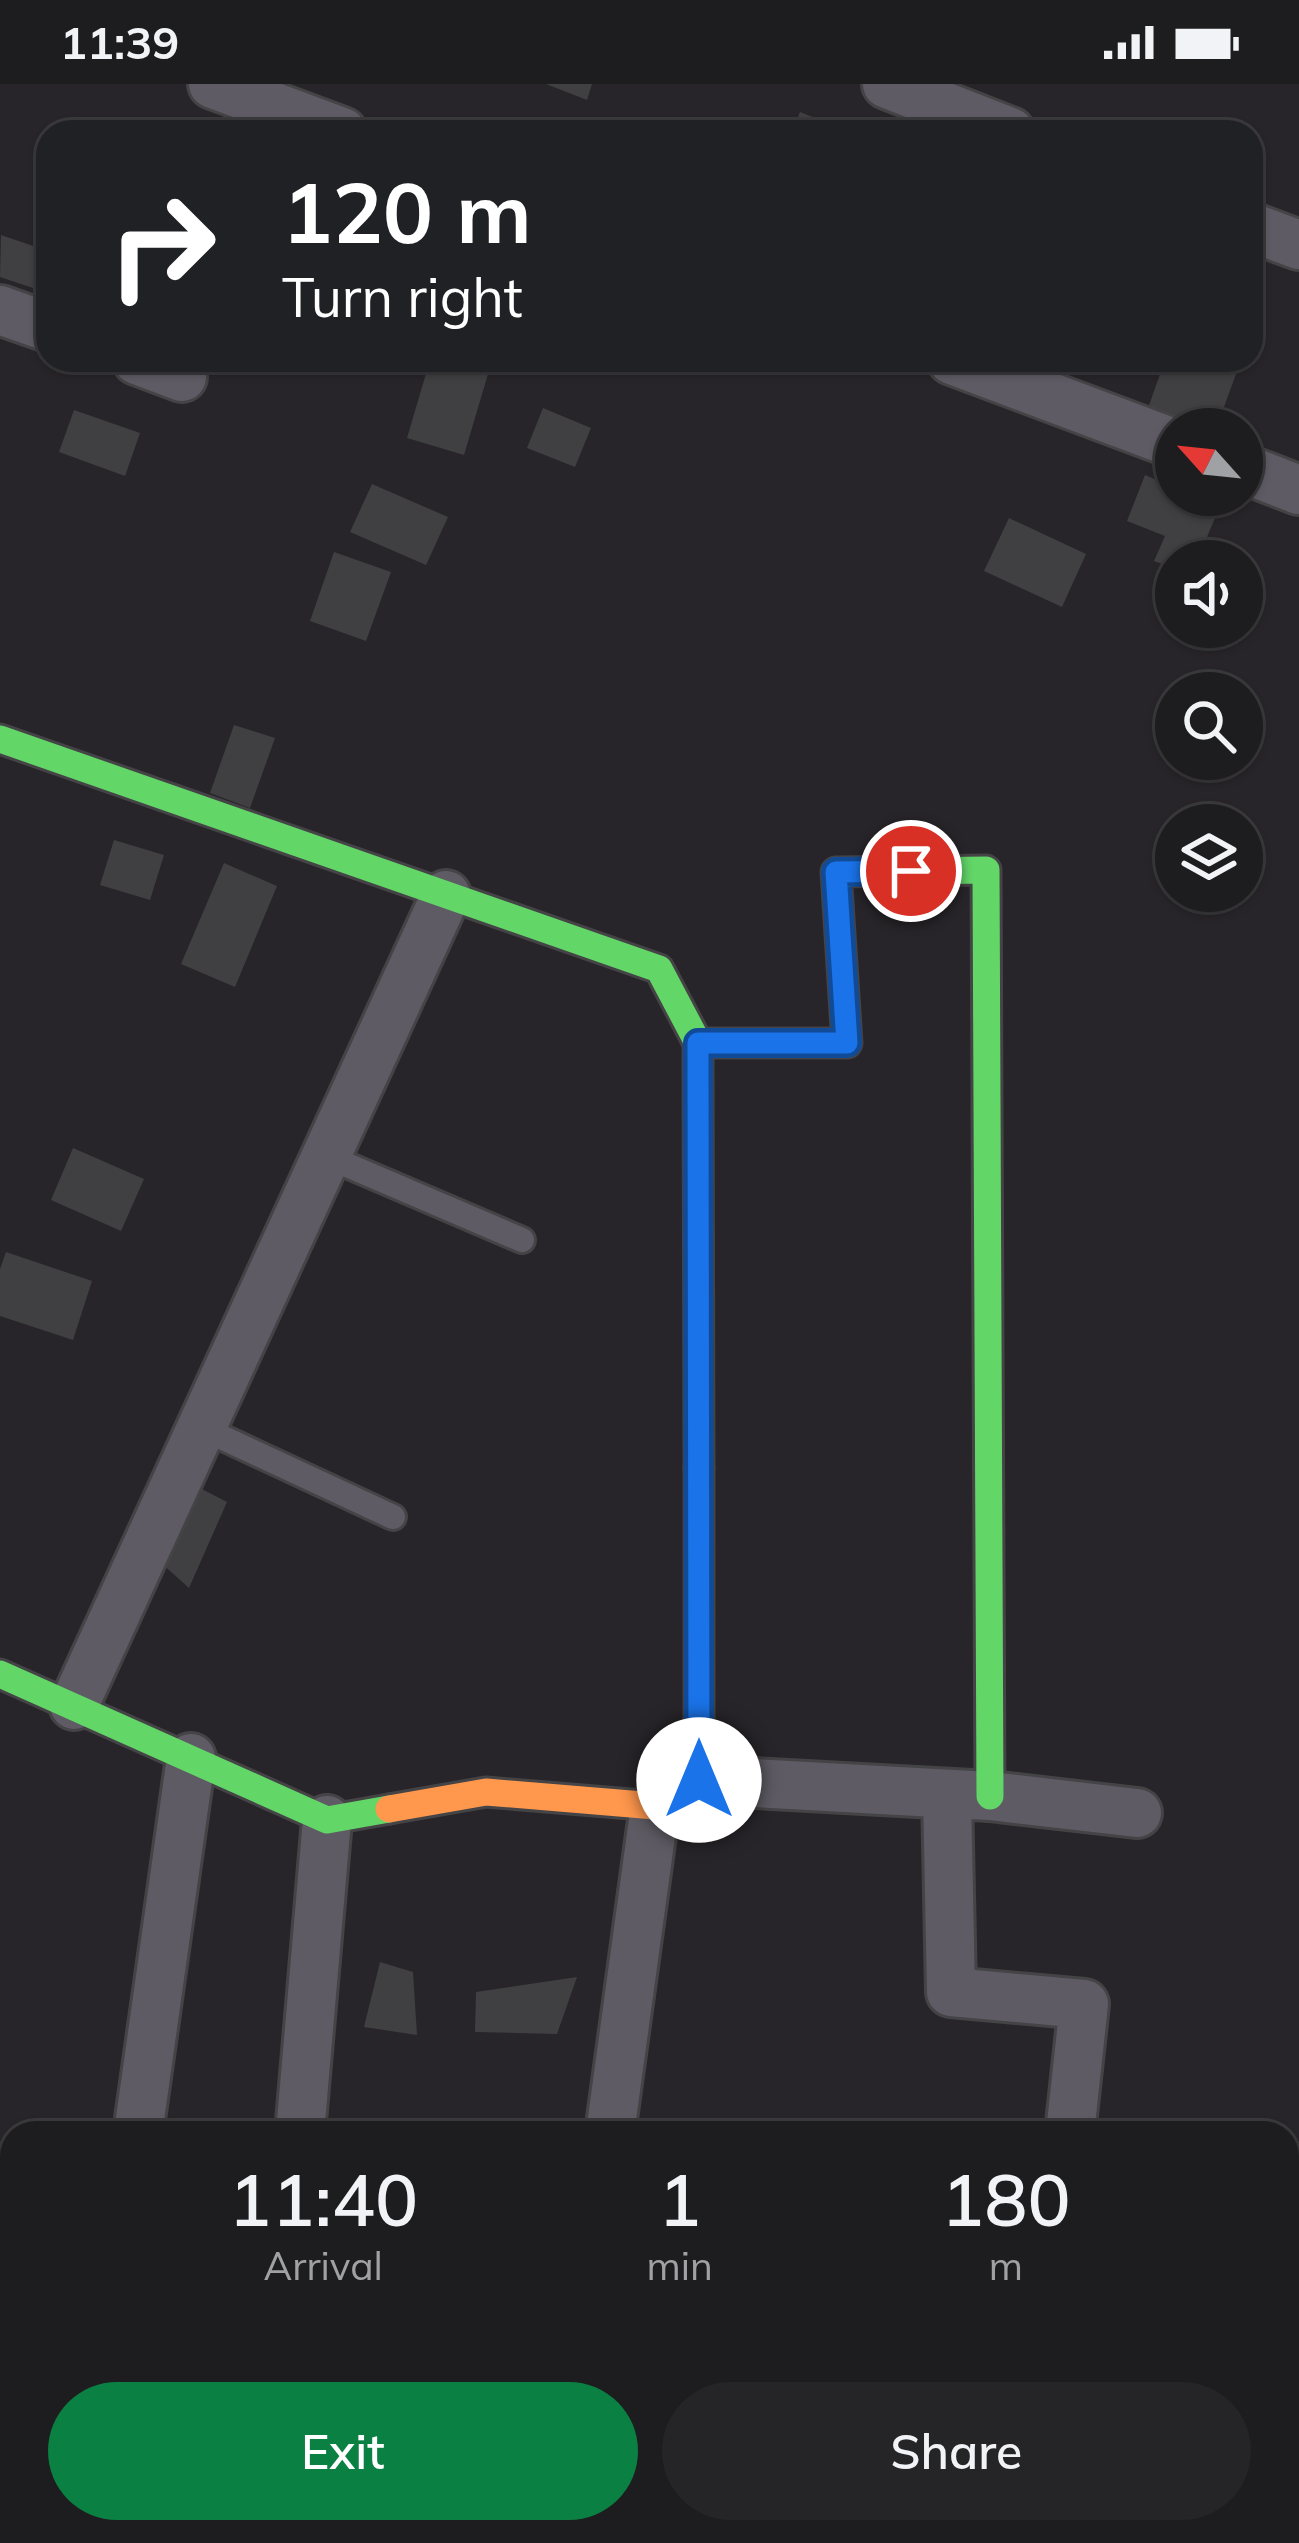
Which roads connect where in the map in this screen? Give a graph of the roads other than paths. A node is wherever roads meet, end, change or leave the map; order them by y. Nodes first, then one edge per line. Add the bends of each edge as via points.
1 (213, 84) edge
2 (887, 84) edge
3 (310, 120) edge
4 (979, 120) edge
5 (1263, 231) edge
6 (1299, 245) edge
7 (0, 310) edge
8 (36, 323) edge
9 (171, 372) edge
10 (984, 372) edge
11 (182, 376) dead end
12 (1155, 436) edge
13 (1263, 476) edge
14 (1299, 490) edge
15 (0, 739) edge
16 (446, 895) junction
17 (698, 1043) junction
18 (326, 1156) junction
19 (522, 1240) dead end
20 (202, 1427) junction
21 (393, 1517) dead end
22 (0, 1674) edge
23 (74, 1705) junction
24 (191, 1758) junction
25 (699, 1780) junction
26 (968, 1795) junction
27 (655, 1806) junction
28 (1137, 1813) dead end
29 (327, 1820) junction
30 (140, 2121) edge
31 (301, 2121) edge
32 (612, 2121) edge
33 (1071, 2121) edge

1 - 3 street
2 - 4 street
5 - 6 street
7 - 8 street
9 - 11 street
10 - 12 street
13 - 14 street
15 - 16 street
16 - 17 street via 659,969
16 - 18 street
17 - 25 street
17 - 26 street via 847,1043 836,872 986,870
18 - 19 lane
18 - 20 street
20 - 21 lane
20 - 23 street
22 - 23 street
23 - 24 street
24 - 29 street
24 - 30 street
25 - 26 street
25 - 27 street
26 - 28 street
26 - 33 street via 951,1991 1084,2004
27 - 29 street via 486,1792
27 - 32 street
29 - 31 street

